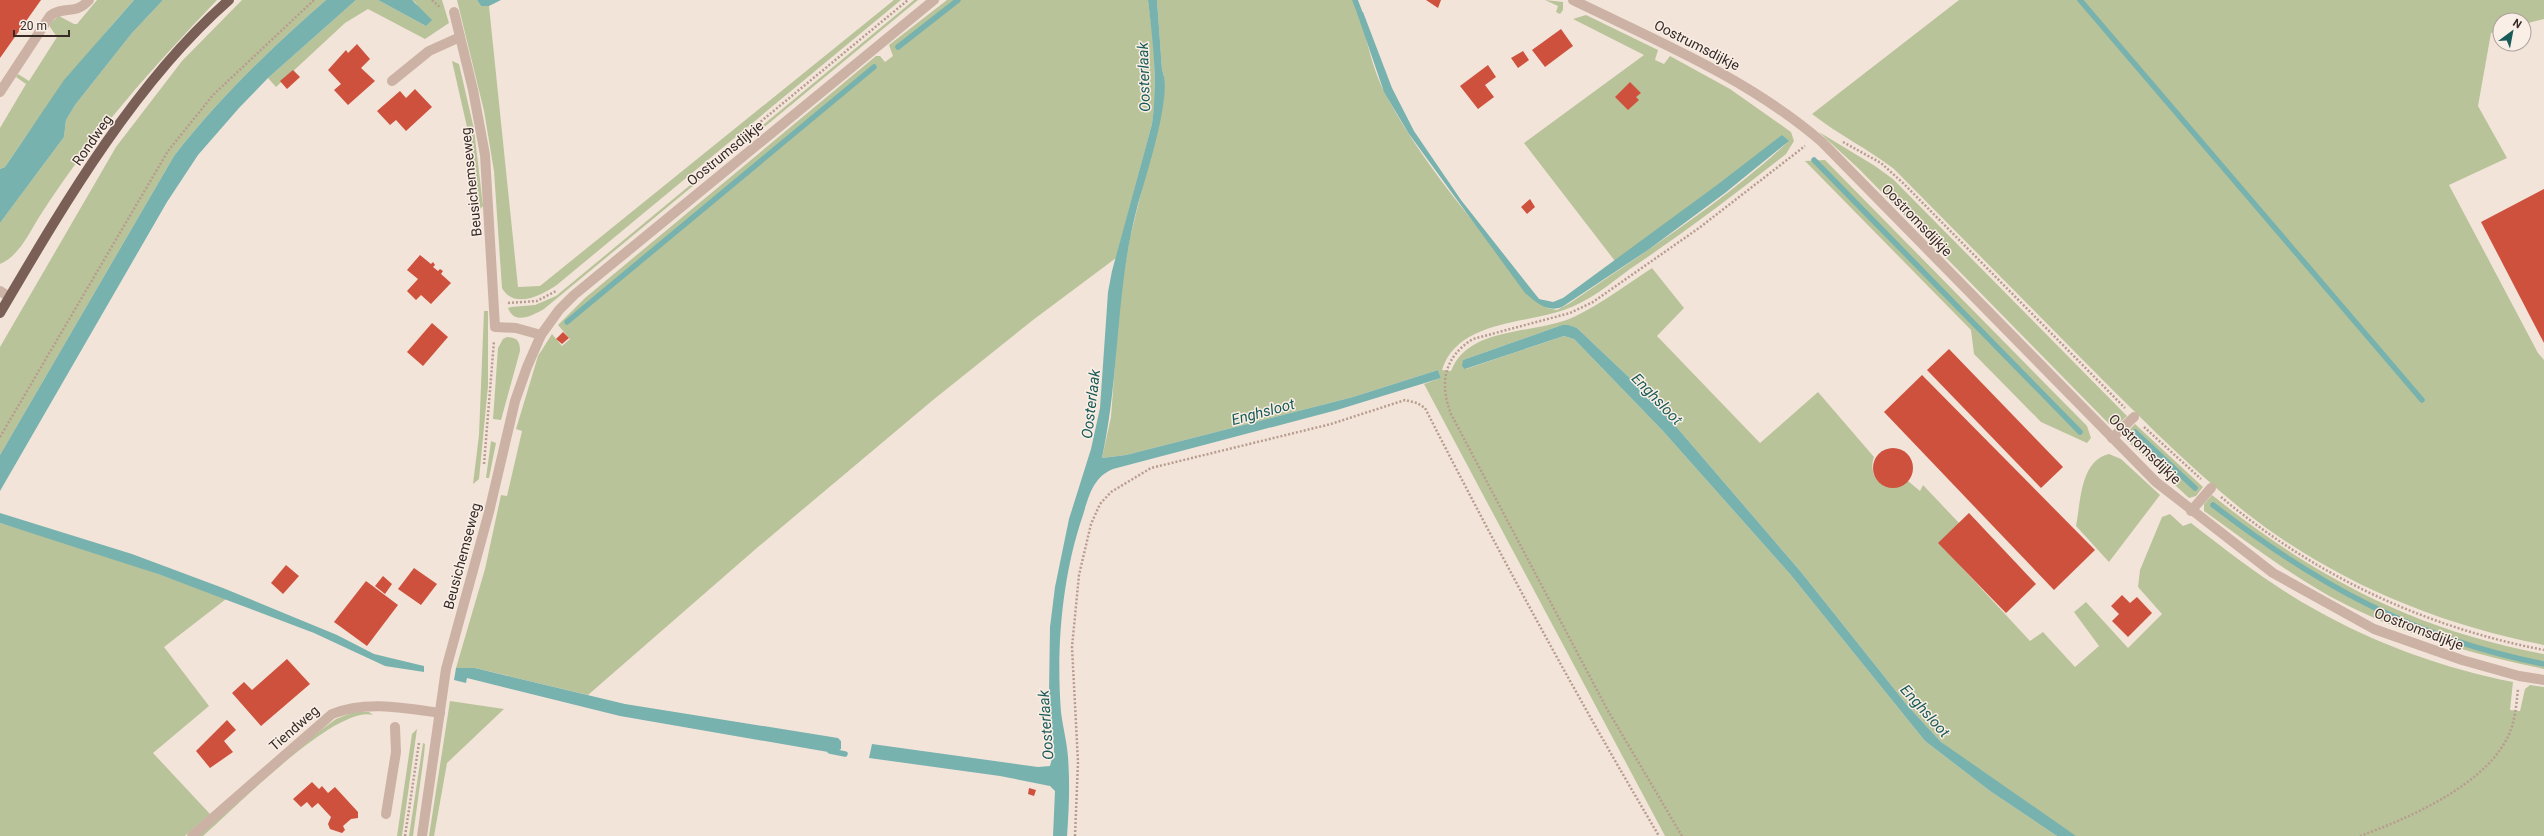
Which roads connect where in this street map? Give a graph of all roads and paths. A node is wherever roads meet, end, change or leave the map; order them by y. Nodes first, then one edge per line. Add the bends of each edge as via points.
1 (89, 0) edge
2 (229, 0) edge
3 (314, 0) edge
4 (908, 0) edge
5 (934, 0) edge
6 (1573, 0) edge
7 (454, 12) dead end
8 (460, 37) junction
9 (392, 81) dead end
10 (0, 92) edge
11 (1802, 125) joint
12 (1816, 137) junction
13 (1836, 137) dead end
14 (732, 145) dead end
15 (561, 287) dead end
16 (0, 291) edge
17 (9, 297) junction
18 (495, 304) junction
19 (0, 313) edge
20 (495, 327) junction
21 (541, 335) junction
22 (2134, 417) junction
23 (0, 437) edge
24 (2112, 438) junction
25 (483, 471) dead end
26 (2211, 488) junction
27 (2191, 511) junction
28 (2544, 650) edge
29 (2519, 676) junction
30 (2544, 680) edge
31 (440, 713) junction
32 (395, 727) dead end
33 (420, 742) dead end
34 (386, 814) dead end
35 (192, 836) edge
36 (406, 836) edge
37 (422, 836) edge
38 (1075, 836) edge
39 (1659, 836) edge
40 (1682, 836) edge
41 (2360, 836) edge

1 - 10 street via 79,10 56,11 50,16
2 - 17 main road, Rondweg via 140,96 63,207
3 - 23 path via 213,95 168,151
4 - 14 path
5 - 21 street, Oostrumsdijkje via 574,295 559,310
6 - 11 street, Oostrumsdijkje via 1746,86
7 - 8 street, Beusichemseweg
8 - 9 street via 429,51
8 - 18 street, Beusichemseweg via 485,156
11 - 12 street, Oostromsdijkje
12 - 24 street, Oostromsdijkje
12 - 40 path via 1699,228 1593,302 1570,313 1473,339 1460,347 1447,367 1445,399 1451,414 1607,709
13 - 22 path, Oostromsdijkje via 1881,163 1903,183
15 - 18 path via 537,301
16 - 17 street
17 - 19 main road, Rondweg
18 - 20 street, Beusichemseweg
20 - 21 street via 516,328
20 - 25 path
21 - 31 street, Beusichemseweg via 515,401 489,512 446,670
22 - 24 street
22 - 26 path, Oostromsdijkje
24 - 27 street, Oostromsdijkje via 2156,482
26 - 27 street
26 - 28 path, Oostromsdijkje via 2245,516 2290,547 2361,590 2396,606 2456,627
27 - 29 street, Oostromsdijkje via 2273,573 2374,629 2462,660
29 - 30 street, Oostromsdijkje
29 - 41 path via 2515,718 2505,743 2476,775 2436,803
31 - 35 street, Tiendweg via 363,706 347,708 332,714
31 - 37 street, Beusichemseweg
32 - 34 street via 396,752
33 - 36 path
38 - 39 path via 1078,762 1072,647 1079,575 1100,504 1111,492 1151,468 1331,424 1405,400 1425,408 1507,567

